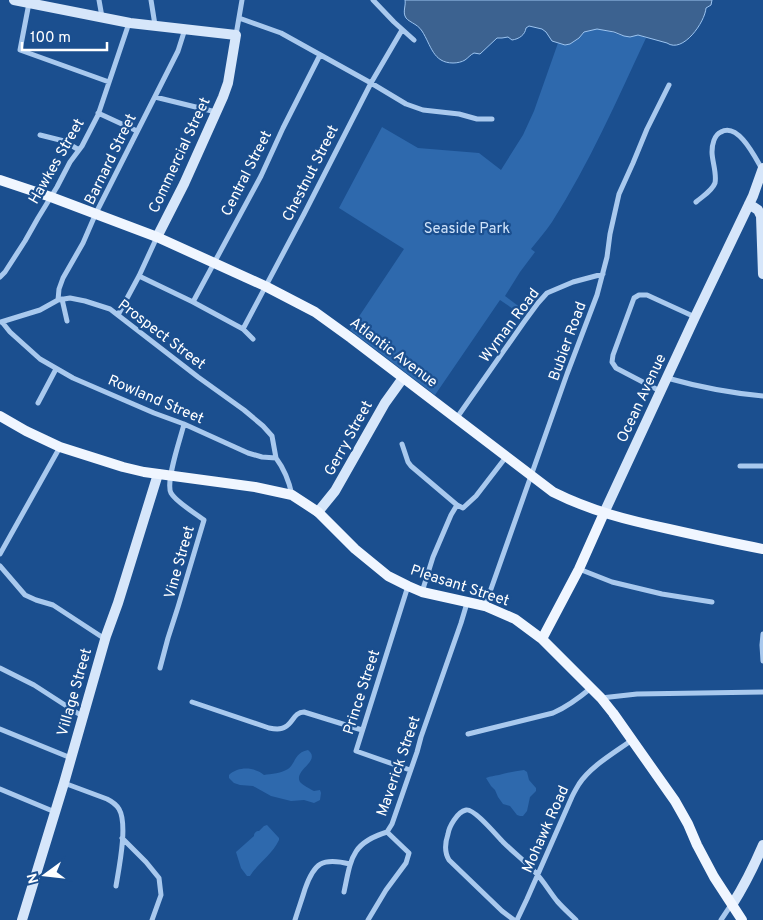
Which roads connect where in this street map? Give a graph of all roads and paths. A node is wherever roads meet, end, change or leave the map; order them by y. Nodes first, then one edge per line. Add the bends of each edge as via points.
1 (99, 0) edge
2 (151, 0) edge
3 (242, 0) edge
4 (373, 0) edge
5 (22, 1) edge
6 (102, 17) junction
7 (240, 18) junction
8 (130, 23) junction
9 (155, 25) junction
10 (186, 29) junction
11 (402, 30) junction
12 (236, 35) junction
13 (414, 40) dead end
14 (320, 54) junction
15 (109, 82) junction
16 (371, 83) junction
17 (669, 85) dead end
18 (155, 97) junction
19 (216, 112) junction
20 (98, 113) junction
21 (492, 119) dead end
22 (137, 131) junction
23 (40, 135) dead end
24 (79, 150) junction
25 (763, 169) edge
26 (0, 180) edge
27 (51, 196) junction
28 (696, 202) dead end
29 (749, 204) junction
30 (96, 213) junction
31 (157, 237) junction
32 (213, 262) junction
33 (603, 274) junction
34 (763, 274) edge
35 (139, 276) junction
36 (0, 277) edge
37 (265, 286) junction
38 (60, 299) junction
39 (193, 302) junction
40 (118, 315) junction
41 (695, 317) junction
42 (67, 321) dead end
43 (1, 322) edge
44 (243, 329) junction
45 (253, 339) dead end
46 (56, 369) junction
47 (403, 378) junction
48 (666, 378) junction
49 (660, 391) junction
50 (763, 396) edge
51 (38, 403) dead end
52 (0, 416) edge
53 (456, 418) junction
54 (184, 424) junction
55 (402, 444) dead end
56 (60, 447) junction
57 (506, 457) junction
58 (276, 458) junction
59 (740, 466) dead end
60 (763, 466) edge
61 (158, 474) junction
62 (170, 476) junction
63 (532, 476) junction
64 (292, 496) junction
65 (457, 505) junction
66 (318, 512) junction
67 (604, 513) junction
68 (763, 549) edge
69 (0, 554) edge
70 (0, 566) edge
71 (579, 569) junction
72 (408, 586) junction
73 (422, 592) junction
74 (712, 602) dead end
75 (467, 603) junction
76 (485, 606) junction
77 (763, 634) edge
78 (105, 639) junction
79 (542, 639) junction
80 (763, 661) edge
81 (0, 668) edge
82 (160, 668) dead end
83 (591, 687) junction
84 (763, 692) edge
85 (601, 698) junction
86 (192, 702) dead end
87 (84, 713) junction
88 (0, 729) edge
89 (362, 730) junction
90 (468, 734) dead end
91 (632, 740) junction
92 (71, 758) junction
93 (410, 770) junction
94 (64, 783) junction
95 (0, 789) edge
96 (55, 812) junction
97 (387, 832) junction
98 (122, 838) junction
99 (763, 845) edge
100 (350, 864) junction
101 (538, 875) junction
102 (116, 886) dead end
103 (344, 892) dead end
104 (732, 905) junction
105 (22, 920) edge
106 (152, 920) edge
107 (295, 920) edge
108 (368, 920) edge
109 (515, 920) edge
110 (576, 920) edge
111 (721, 920) edge
112 (742, 920) edge

1 - 6 street
2 - 9 street
3 - 7 street, Commercial Street
4 - 11 street
5 - 6 main road
5 - 15 street via 20,50
6 - 8 main road
7 - 12 street, Commercial Street
7 - 14 street via 281,33
8 - 9 main road
8 - 15 street, Hawkes Street
9 - 10 main road
10 - 12 main road
10 - 18 street, Barnard Street
11 - 13 street
11 - 16 street, Chestnut Street
12 - 19 main road, Commercial Street via 228,84
14 - 16 street
14 - 32 street, Central Street via 261,176
15 - 20 street, Hawkes Street
16 - 21 street via 416,108
16 - 37 street, Chestnut Street
17 - 33 street, Bubier Road via 619,194
18 - 19 street
18 - 22 street, Barnard Street
19 - 31 main road, Commercial Street
20 - 22 street
20 - 24 street, Hawkes Street
22 - 30 street, Barnard Street
23 - 24 street via 64,141
24 - 27 street, Hawkes Street
25 - 28 street via 737,133 721,132 713,143 714,183 711,190
25 - 29 main road, Ocean Avenue
26 - 27 main road, Atlantic Avenue
27 - 30 main road, Atlantic Avenue
27 - 36 street, Hawkes Street via 26,241
29 - 34 main road via 758,210 760,216
29 - 41 main road, Ocean Avenue
30 - 31 main road, Atlantic Avenue
30 - 38 street, Barnard Street via 84,243 62,278 58,289
31 - 32 main road, Atlantic Avenue
31 - 35 street, Commercial Street
32 - 37 main road, Atlantic Avenue
32 - 39 street, Central Street
33 - 53 street, Wyman Road via 547,293
33 - 63 street, Bubier Road
35 - 39 street
35 - 40 street, Commercial Street
37 - 44 street, Chestnut Street
37 - 47 main road, Atlantic Avenue via 315,312
38 - 40 street, Prospect Street via 85,300
38 - 42 street
38 - 43 street via 40,310
39 - 44 street
40 - 58 street, Prospect Street via 268,429
41 - 48 main road, Ocean Avenue
41 - 49 street via 647,295 634,298 612,362 616,368
43 - 46 street, Rowland Street via 27,348
44 - 45 street
46 - 51 street
46 - 54 street, Rowland Street
47 - 53 main road, Atlantic Avenue
47 - 66 main road, Gerry Street via 385,403 335,491
48 - 49 main road, Ocean Avenue
48 - 50 street via 718,391
49 - 67 main road, Ocean Avenue
52 - 56 main road, Pleasant Street
53 - 57 main road, Atlantic Avenue
54 - 58 street, Rowland Street via 248,453
54 - 62 street
55 - 65 street via 411,466
56 - 61 main road, Pleasant Street via 123,467
56 - 69 street
57 - 63 main road, Atlantic Avenue
57 - 65 street via 476,496 463,508
58 - 64 street via 284,468
59 - 60 street
61 - 62 main road, Pleasant Street
61 - 78 main road, Village Street
62 - 64 main road, Pleasant Street via 255,487
62 - 82 street, Vine Street via 169,490 172,494 204,520
63 - 67 main road, Atlantic Avenue via 553,492
63 - 76 street, Bubier Road
64 - 66 main road, Pleasant Street
65 - 73 street via 433,557
66 - 72 main road, Pleasant Street via 384,574
67 - 68 main road, Atlantic Avenue
67 - 71 main road, Ocean Avenue
70 - 78 street via 25,594 53,605
71 - 74 street via 612,582
71 - 79 main road, Ocean Avenue
72 - 73 main road, Pleasant Street
72 - 89 street, Prince Street
73 - 75 main road, Pleasant Street
75 - 76 main road, Pleasant Street
75 - 93 street, Maverick Street
76 - 79 main road, Pleasant Street via 515,619
77 - 80 street
78 - 87 main road, Village Street
79 - 83 main road, Pleasant Street
81 - 87 street
83 - 85 main road, Pleasant Street
83 - 90 street via 561,710
84 - 85 street via 637,694
85 - 91 main road, Pleasant Street
86 - 89 street via 268,728 285,728 296,714 304,712
87 - 92 main road, Village Street
88 - 92 street
89 - 93 street, Prince Street via 356,751
91 - 101 street, Mohawk Road via 579,783
91 - 104 main road, Pleasant Street via 675,801
92 - 94 main road, Village Street
93 - 97 street, Maverick Street
94 - 96 main road, Village Street
94 - 98 street via 113,802 121,814
95 - 96 street
96 - 105 main road, Village Street
97 - 100 street via 362,844
97 - 108 street, Maverick Street via 409,852 406,863
98 - 102 street
98 - 106 street via 159,878 161,895
99 - 104 main road
100 - 103 street
100 - 107 street via 324,862 313,870
101 - 109 street, Mohawk Road
101 - 109 street via 470,811 460,814 448,831 445,850 449,860
101 - 110 street
104 - 111 street
104 - 112 main road, Pleasant Street

